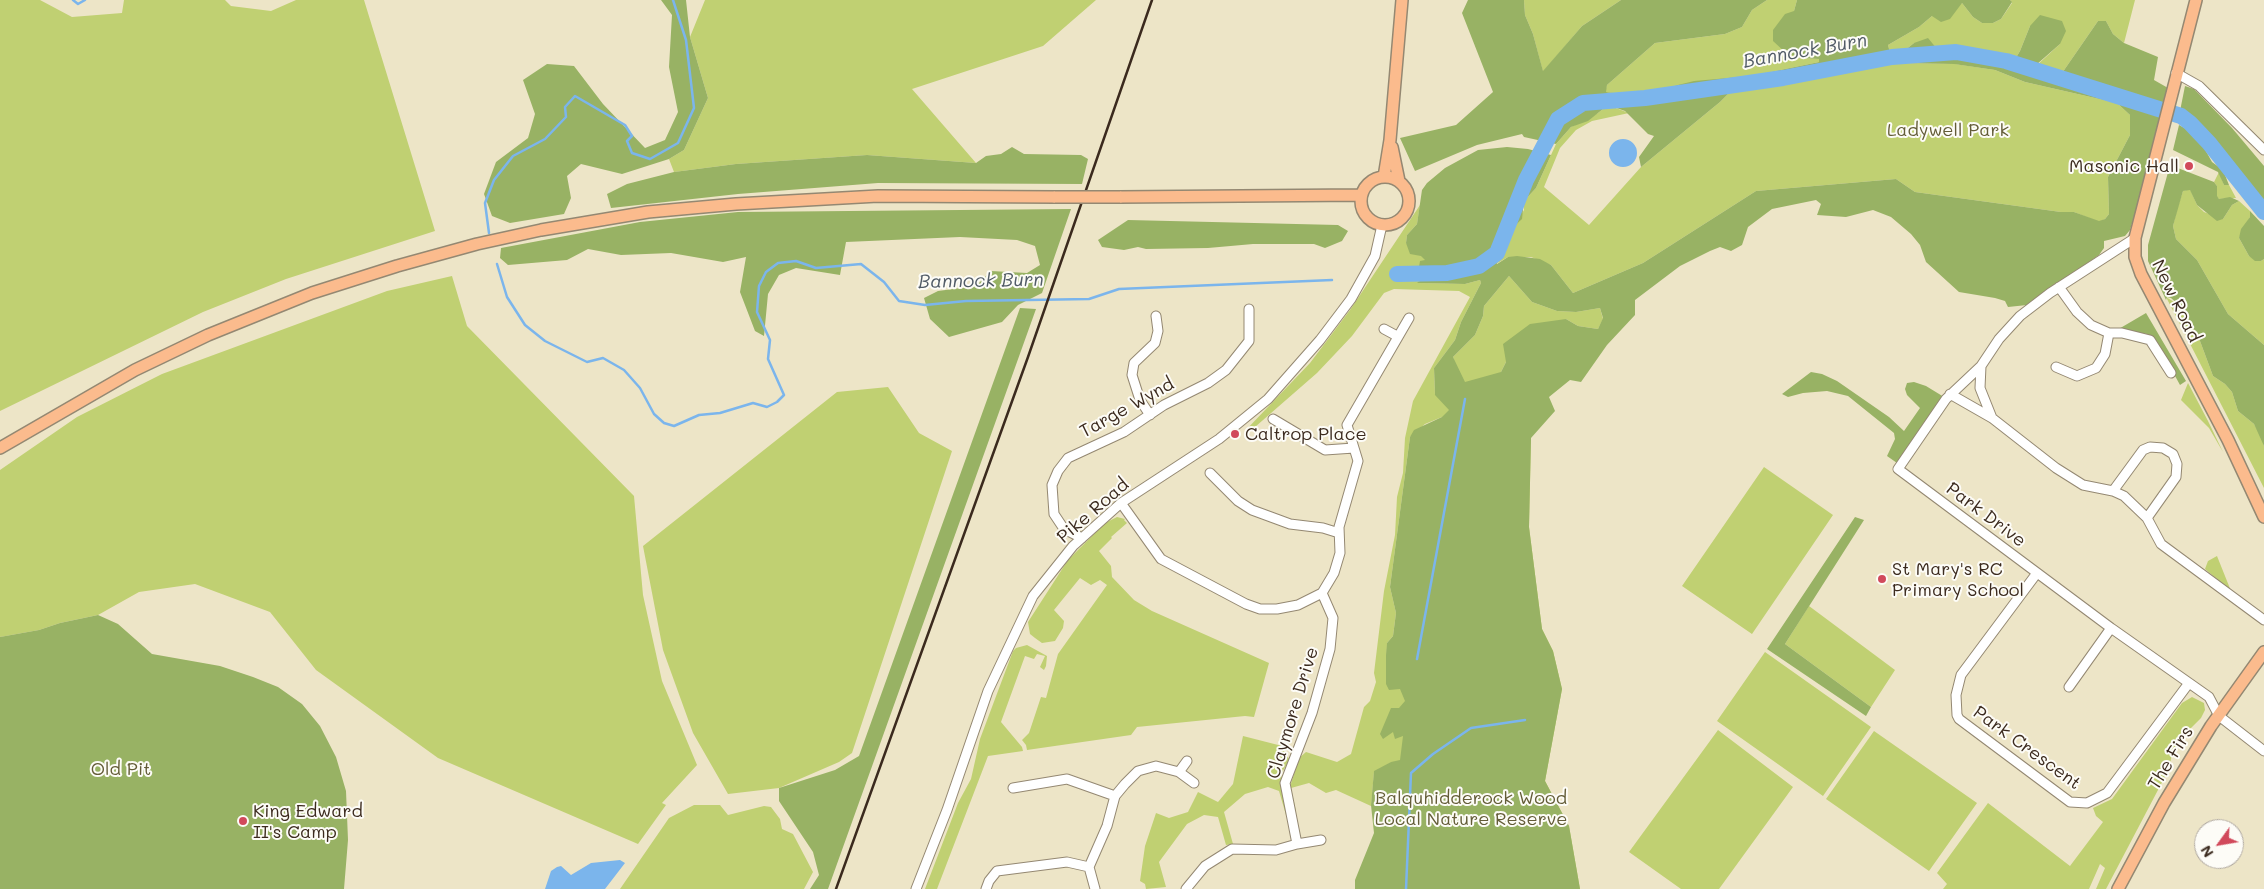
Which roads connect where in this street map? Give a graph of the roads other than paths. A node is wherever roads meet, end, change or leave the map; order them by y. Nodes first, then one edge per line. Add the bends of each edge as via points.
1 (1402, 0) edge
2 (2196, 0) edge
3 (2176, 73) junction
4 (1390, 140) junction
5 (2264, 150) edge
6 (1384, 176) junction
7 (1399, 181) junction
8 (1361, 200) junction
9 (1382, 225) junction
10 (2136, 238) junction
11 (2058, 287) junction
12 (1249, 309) dead end
13 (1156, 316) dead end
14 (1409, 318) dead end
15 (1384, 330) dead end
16 (2109, 333) junction
17 (1397, 336) junction
18 (1981, 366) junction
19 (2056, 367) dead end
20 (2171, 373) dead end
21 (1950, 394) junction
22 (1150, 415) junction
23 (1992, 418) junction
24 (1273, 419) dead end
25 (0, 448) edge
26 (1354, 448) junction
27 (1210, 473) dead end
28 (2113, 491) junction
29 (1121, 503) junction
30 (2264, 517) edge
31 (2147, 518) junction
32 (1339, 533) junction
33 (1082, 538) junction
34 (2037, 574) junction
35 (1322, 593) junction
36 (2264, 620) edge
37 (2111, 628) junction
38 (2264, 652) edge
39 (2189, 683) junction
40 (2070, 687) dead end
41 (2219, 716) junction
42 (2264, 751) edge
43 (1187, 761) dead end
44 (1179, 772) junction
45 (1194, 784) dead end
46 (1013, 788) dead end
47 (1115, 796) junction
48 (1321, 840) dead end
49 (1297, 844) junction
50 (1090, 866) junction
51 (1189, 888) edge
52 (916, 889) edge
53 (986, 889) edge
54 (1095, 889) edge
55 (2118, 889) edge

1 - 4 main road
2 - 3 main road, New Road
3 - 5 street via 2199,86
3 - 10 main road, New Road
4 - 6 main road
4 - 7 main road
6 - 7 main road
6 - 8 main road via 1370,182
7 - 9 main road via 1409,196 1407,211 1397,222
8 - 9 main road via 1368,218
8 - 25 main road, bridge via 1316,197 878,196 736,204 542,230 477,244 312,293 208,335 135,370
9 - 29 street, Pike Road via 1367,274 1320,340 1286,380 1226,434
10 - 11 street, Park Drive
10 - 30 main road, New Road via 2135,256 2141,274 2228,440
11 - 16 street via 2091,325
11 - 18 street, Park Drive via 2020,316
12 - 22 street, Targe Wynd via 1249,341 1226,370
13 - 22 street via 1158,331 1155,343 1134,363 1132,375 1140,400
14 - 17 street
15 - 17 street
16 - 19 street via 2105,354 2096,368 2077,376
16 - 20 street via 2150,340
17 - 26 street via 1347,425
18 - 21 street, Park Drive
18 - 23 street via 1980,388
21 - 23 street
21 - 34 street, Park Drive via 1898,470
22 - 33 street, Targe Wynd via 1124,432 1068,458 1058,470 1052,485 1054,514 1064,529
23 - 28 street via 2056,468 2084,485
24 - 26 street via 1324,450
26 - 32 street via 1358,461
27 - 32 street via 1238,501 1252,510 1290,524
28 - 31 street via 2134,504
28 - 31 street via 2143,450 2163,448 2174,454 2176,477
29 - 33 street, Pike Road
29 - 35 street via 1161,559 1246,604 1260,609 1277,609 1298,605
31 - 36 street via 2161,544
32 - 35 street via 1340,553 1334,573
33 - 52 street, Pike Road via 1033,596 1011,641 988,691
34 - 37 street, Park Drive
34 - 39 street, Park Crescent via 1961,675 1956,695 1957,715 2070,802 2087,803 2107,793
35 - 49 street, Claymore Drive via 1333,618 1330,649 1312,713 1285,783
37 - 39 street, Park Drive
37 - 40 street
38 - 41 main road, The Firs
39 - 41 street, Park Drive via 2210,697
41 - 42 street
41 - 55 main road, The Firs via 2164,803
43 - 44 street
44 - 45 street
44 - 47 street via 1156,766 1138,771
46 - 47 street via 1067,780
47 - 50 street
48 - 49 street
49 - 51 street via 1276,850 1232,849 1205,866
50 - 53 street via 1067,862 997,871
50 - 54 street

